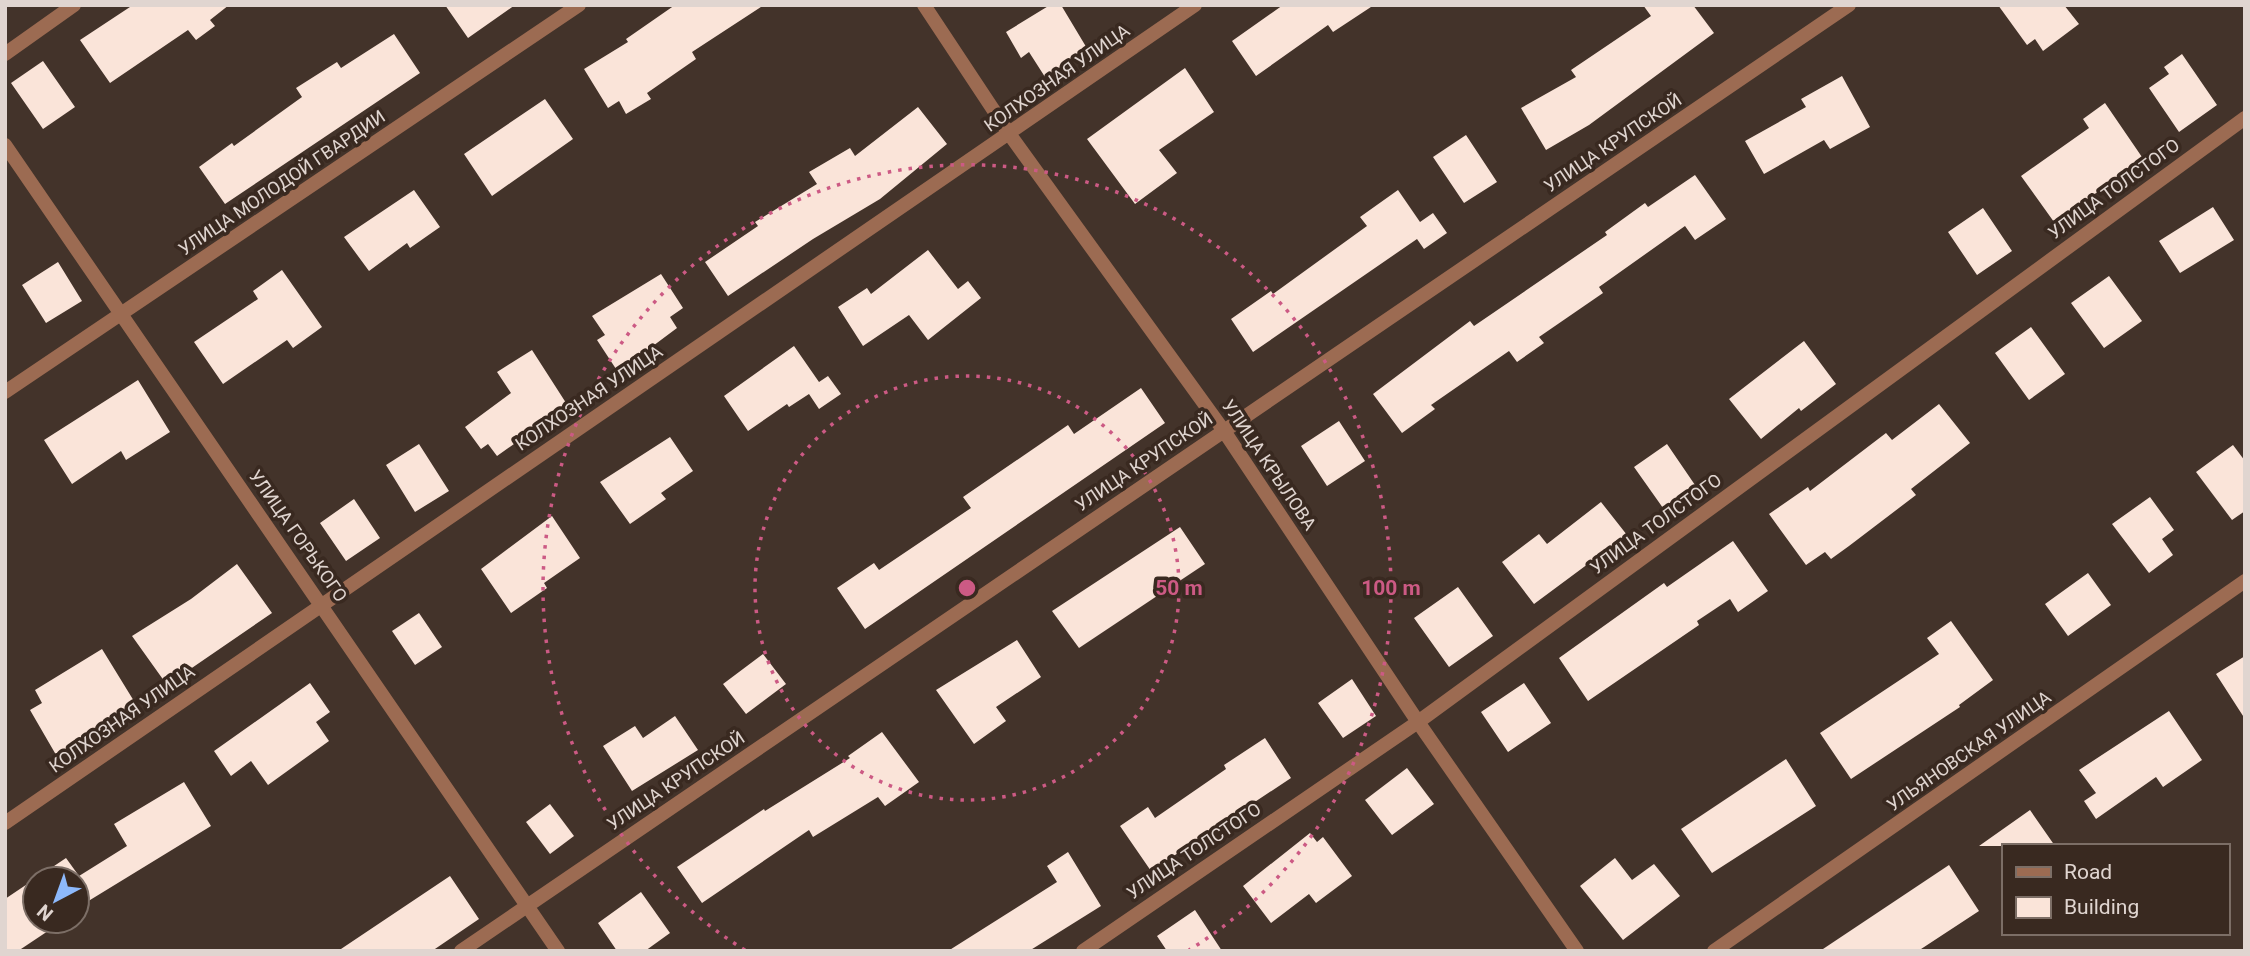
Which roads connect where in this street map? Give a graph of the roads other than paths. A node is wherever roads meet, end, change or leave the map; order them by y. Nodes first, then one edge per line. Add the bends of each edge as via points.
1 (74, 5) edge
2 (579, 5) edge
3 (923, 5) edge
4 (1195, 5) edge
5 (1849, 5) edge
6 (5, 54) edge
7 (2245, 118) edge
8 (1010, 135) junction
9 (5, 145) edge
10 (120, 316) junction
11 (5, 393) edge
12 (1224, 431) junction
13 (2245, 581) edge
14 (322, 603) junction
15 (1418, 722) junction
16 (5, 823) edge
17 (527, 906) junction
18 (461, 951) edge
19 (558, 951) edge
20 (1083, 951) edge
21 (1577, 951) edge
22 (1714, 951) edge

1 - 6 street
2 - 10 street, УЛИЦА МОЛОДОЙ ГВАРДИИ
3 - 8 street, УЛИЦА КРЫЛОВА
4 - 8 street, КОЛХОЗНАЯ УЛИЦА
5 - 12 street, УЛИЦА КРУПСКОЙ
7 - 15 street, УЛИЦА ТОЛСТОГО
8 - 12 street, УЛИЦА КРЫЛОВА
8 - 14 street, КОЛХОЗНАЯ УЛИЦА
9 - 10 street, УЛИЦА ГОРЬКОГО
10 - 11 street, УЛИЦА МОЛОДОЙ ГВАРДИИ
10 - 14 street, УЛИЦА ГОРЬКОГО
12 - 15 street, УЛИЦА КРЫЛОВА
12 - 17 street, УЛИЦА КРУПСКОЙ
13 - 22 street, УЛЬЯНОВСКАЯ УЛИЦА
14 - 16 street, КОЛХОЗНАЯ УЛИЦА
14 - 17 street, УЛИЦА ГОРЬКОГО
15 - 20 street, УЛИЦА ТОЛСТОГО
15 - 21 street, УЛИЦА КРЫЛОВА
17 - 18 street, УЛИЦА КРУПСКОЙ
17 - 19 street, УЛИЦА ГОРЬКОГО

